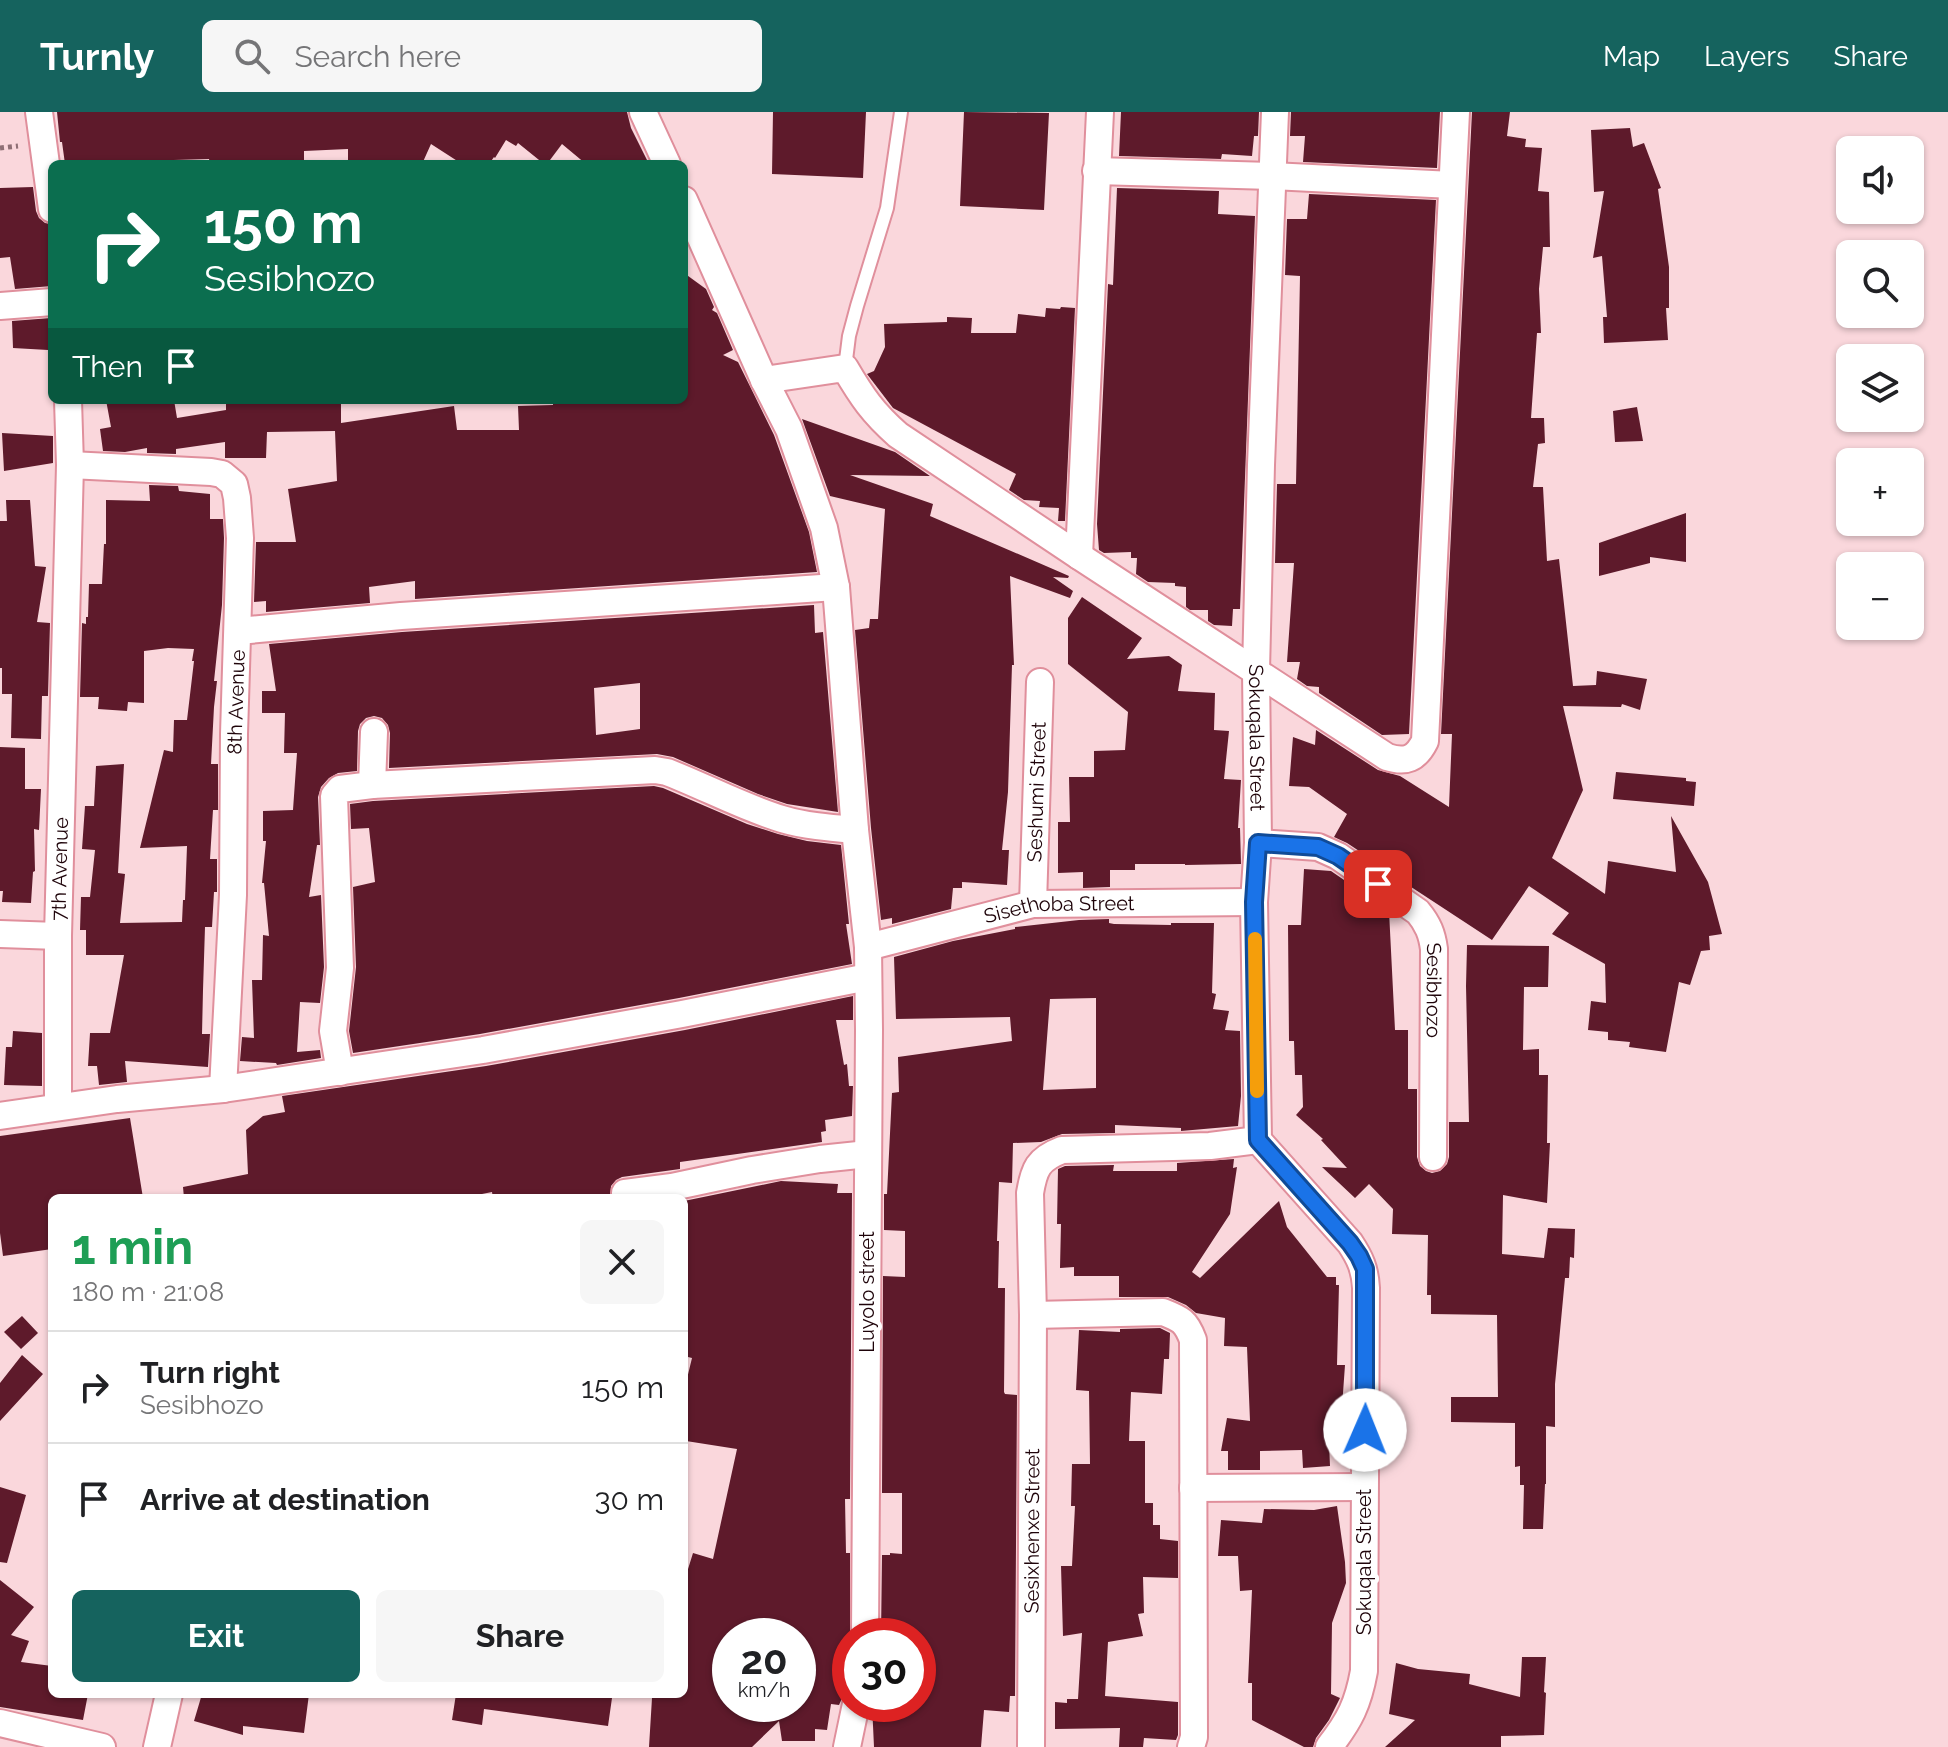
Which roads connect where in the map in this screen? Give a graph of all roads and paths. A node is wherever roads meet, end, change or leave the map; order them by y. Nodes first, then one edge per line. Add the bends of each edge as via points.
1 (39, 112) edge
2 (643, 112) edge
3 (901, 112) edge
4 (1100, 112) edge
5 (1275, 112) edge
6 (1456, 112) edge
7 (665, 160) edge
8 (1096, 171) junction
9 (1272, 176) junction
10 (48, 179) edge
11 (1452, 185) junction
12 (688, 209) edge
13 (48, 302) edge
14 (0, 306) edge
15 (845, 368) junction
16 (764, 380) junction
17 (68, 404) edge
18 (70, 465) junction
19 (1079, 556) junction
20 (836, 587) junction
21 (238, 631) junction
22 (1256, 671) junction
23 (1040, 682) dead end
24 (374, 732) dead end
25 (372, 785) junction
26 (855, 830) junction
27 (1258, 843) junction
28 (1254, 902) junction
29 (1033, 904) junction
30 (0, 934) edge
31 (58, 936) junction
32 (868, 947) junction
33 (868, 977) junction
34 (340, 1072) junction
35 (223, 1089) junction
36 (58, 1107) junction
37 (0, 1116) edge
38 (1258, 1140) junction
39 (868, 1154) junction
40 (1433, 1157) dead end
41 (625, 1193) dead end
42 (1033, 1315) junction
43 (1364, 1487) junction
44 (1193, 1488) junction
45 (865, 1618) edge
46 (168, 1698) edge
47 (852, 1722) edge
48 (0, 1723) edge
49 (26, 1739) edge
50 (102, 1747) edge
51 (157, 1747) edge
52 (847, 1747) edge
53 (1031, 1747) edge
54 (1191, 1747) edge
55 (1329, 1747) edge

1 - 10 street
2 - 7 street
3 - 15 lane via 887,208 849,336
4 - 8 street
5 - 9 street, Sokuqala Street
6 - 11 street
8 - 9 street
8 - 19 street
9 - 11 street
9 - 22 street, Sokuqala Street
11 - 22 street via 1425,741 1410,758 1387,757
12 - 16 street, Luyolo street
13 - 14 street
15 - 16 street
15 - 19 street via 878,417 898,435
16 - 20 street, Luyolo street via 789,429 824,528
17 - 18 street, 7th Avenue
18 - 21 street, 8th Avenue via 211,472 229,478 237,498 240,538
18 - 31 street, 7th Avenue
19 - 22 street
20 - 21 street
20 - 26 street, Luyolo street
21 - 35 street, 8th Avenue
22 - 27 street, Sokuqala Street
23 - 29 street, Seshumi Street
24 - 25 street
25 - 26 street via 655,770 785,821
25 - 34 street via 340,789 334,796 340,968 333,1031
26 - 32 street, Luyolo street
27 - 28 street, Sokuqala Street
27 - 40 street, Sesibhozo via 1318,847 1338,856 1426,923 1434,949
28 - 29 street, Sisethoba Street
28 - 38 street, Sokuqala Street
29 - 32 street, Sisethoba Street
30 - 31 street
31 - 36 street, 7th Avenue
32 - 33 street, Luyolo street
33 - 34 street
33 - 39 street, Luyolo street
34 - 35 street
35 - 36 street
36 - 37 street
38 - 42 street, Sesixhenxe Street via 1048,1155 1038,1165 1030,1193
38 - 43 street, Sokuqala Street via 1350,1243 1365,1269
39 - 41 street
39 - 45 street, Luyolo street
42 - 44 street via 1163,1312 1189,1328
42 - 53 street, Sesixhenxe Street
43 - 44 street
43 - 55 street, Sokuqala Street via 1364,1671 1349,1720
44 - 54 street
46 - 51 street
47 - 52 street
48 - 49 street
49 - 50 street

